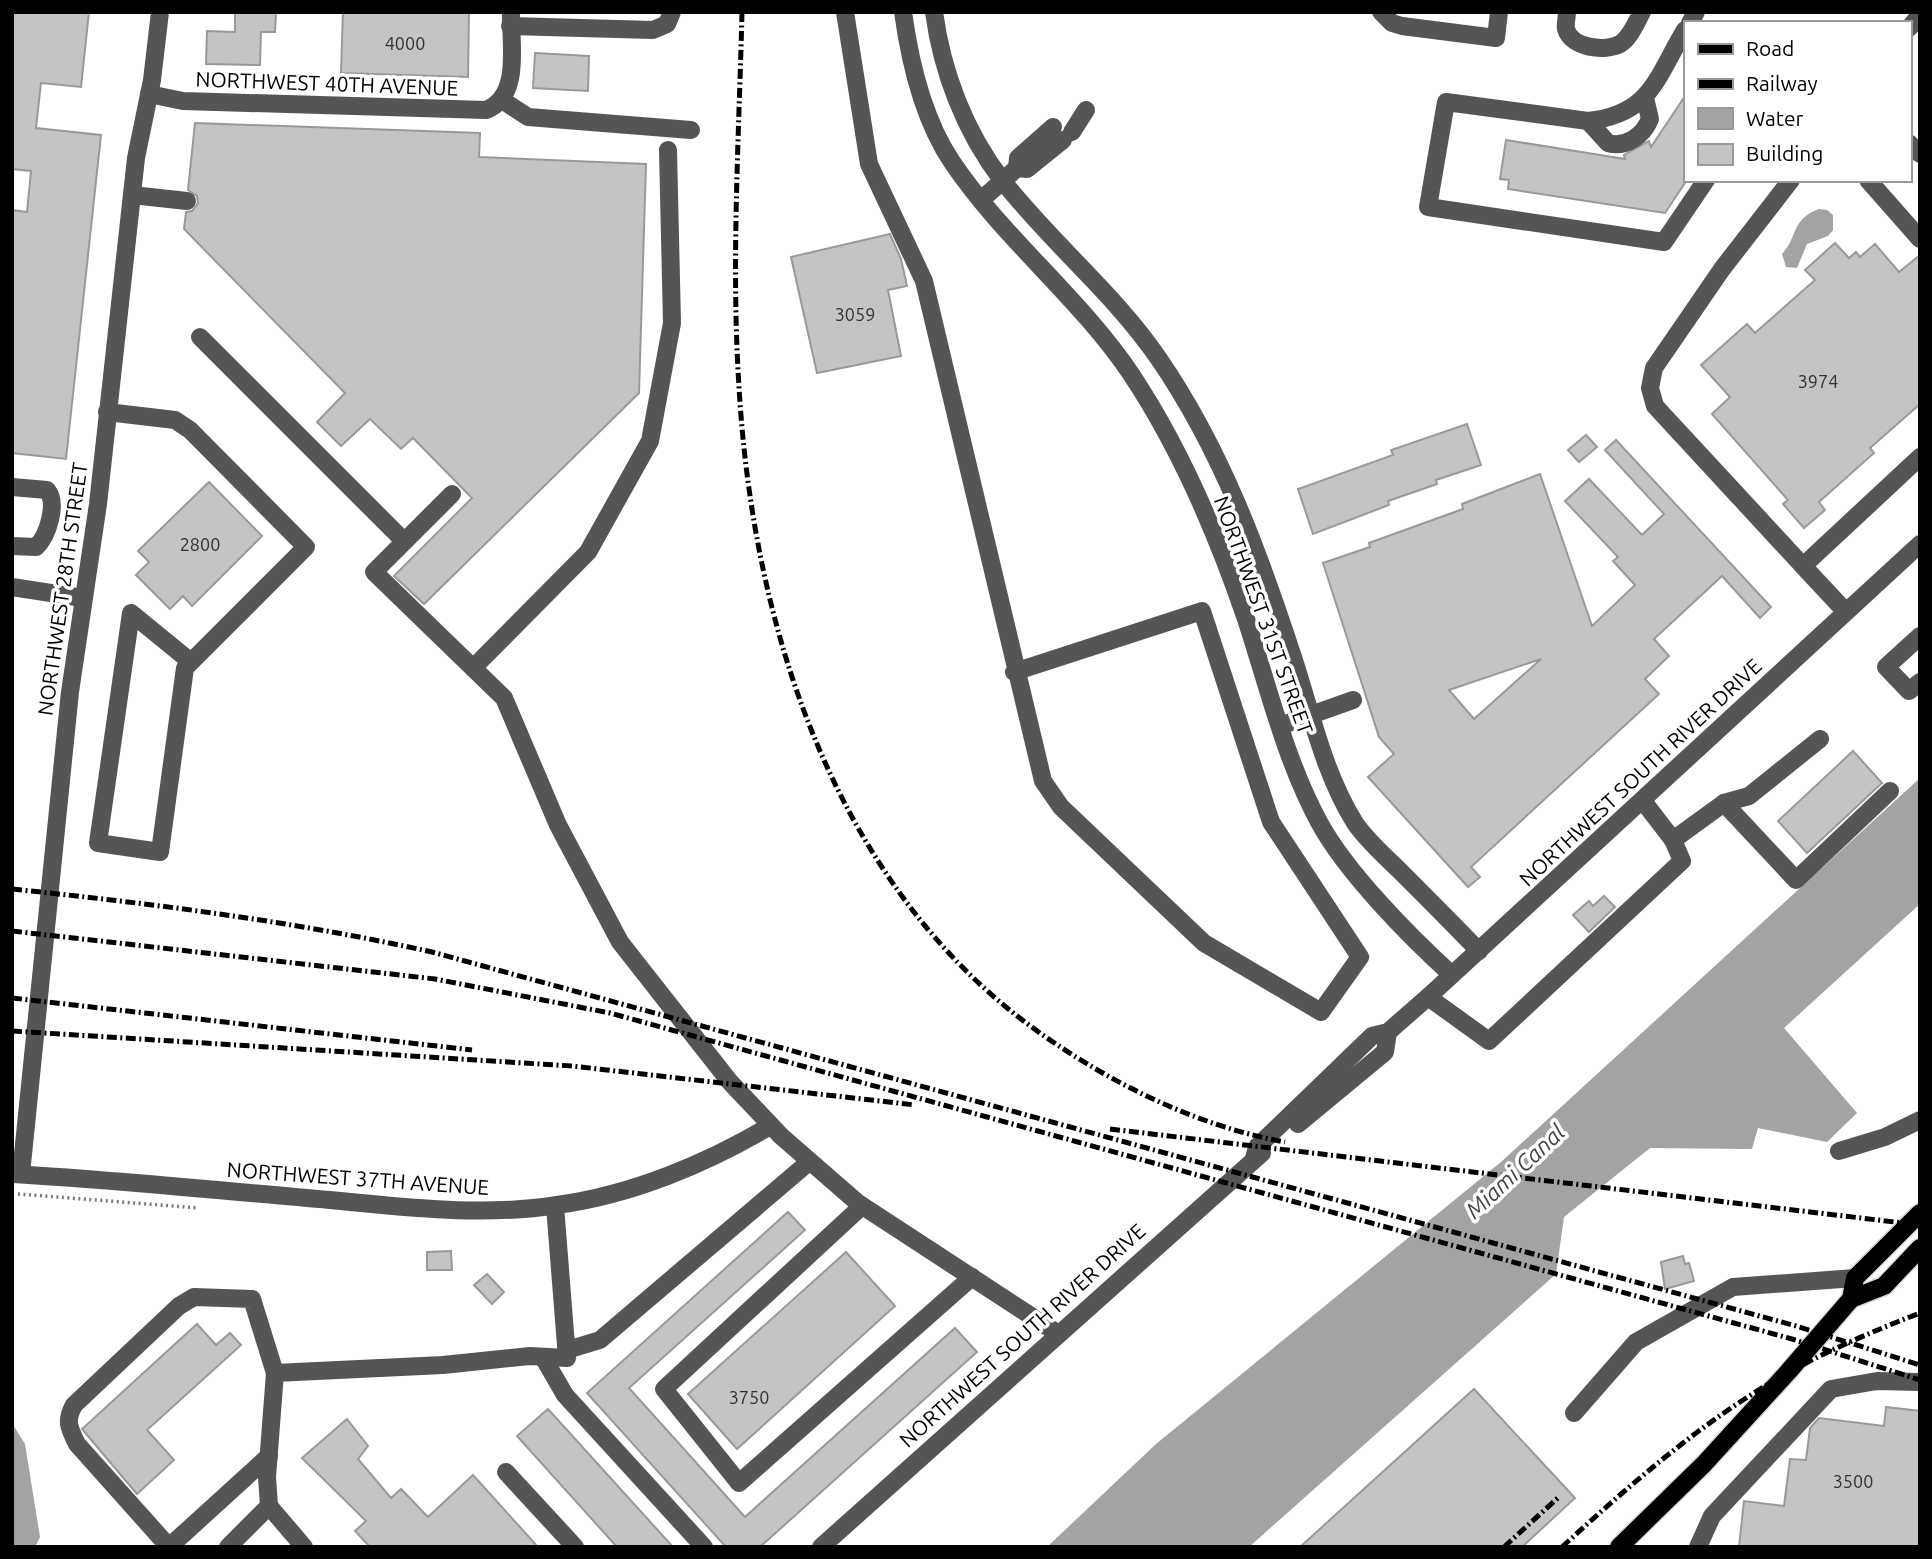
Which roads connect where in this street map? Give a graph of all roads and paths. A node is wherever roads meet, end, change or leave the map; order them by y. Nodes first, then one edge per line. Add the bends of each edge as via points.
1 (160, 12) edge
2 (672, 12) edge
3 (845, 12) edge
4 (903, 12) edge
5 (934, 12) edge
6 (1381, 12) edge
7 (1499, 12) edge
8 (1567, 12) edge
9 (1642, 12) edge
10 (510, 19) edge
11 (1684, 35) edge
12 (149, 94) junction
13 (504, 98) junction
14 (1645, 98) junction
15 (1588, 121) junction
16 (691, 130) dead end
17 (1063, 130) dead end
18 (668, 150) dead end
19 (1003, 181) junction
20 (1705, 182) edge
21 (1790, 182) edge
22 (1870, 182) edge
23 (132, 195) junction
24 (981, 200) junction
25 (187, 201) dead end
26 (1919, 236) edge
27 (200, 337) dead end
28 (107, 412) junction
29 (1920, 457) edge
30 (12, 487) edge
31 (452, 494) dead end
32 (404, 541) junction
33 (1920, 544) edge
34 (12, 546) edge
35 (1803, 566) junction
36 (12, 587) edge
37 (83, 598) junction
38 (1846, 612) junction
39 (1920, 636) edge
40 (191, 662) junction
41 (473, 668) junction
42 (1014, 672) junction
43 (1920, 682) edge
44 (1353, 700) dead end
45 (1312, 715) junction
46 (1280, 726) junction
47 (1820, 739) dead end
48 (1890, 791) dead end
49 (1643, 801) junction
50 (1724, 803) junction
51 (1673, 840) junction
52 (1479, 951) junction
53 (1452, 975) junction
54 (1428, 997) junction
55 (1920, 1120) edge
56 (770, 1126) junction
57 (1839, 1151) dead end
58 (809, 1162) junction
59 (17, 1174) edge
60 (555, 1206) junction
61 (862, 1206) junction
62 (1920, 1213) edge
63 (1920, 1248) edge
64 (972, 1277) junction
65 (1855, 1278) junction
66 (1851, 1299) junction
67 (1057, 1333) junction
68 (567, 1350) junction
69 (543, 1357) junction
70 (1920, 1367) edge
71 (275, 1373) junction
72 (1896, 1381) junction
73 (1920, 1382) edge
74 (1574, 1413) dead end
75 (269, 1456) junction
76 (506, 1472) dead end
77 (269, 1506) junction
78 (169, 1547) edge
79 (228, 1547) edge
80 (304, 1547) edge
81 (575, 1547) edge
82 (704, 1547) edge
83 (821, 1547) edge
84 (1619, 1547) edge
85 (1698, 1547) edge

1 - 12 street, NORTHWEST 28TH STREET
2 - 10 street via 667,24 653,30
3 - 42 street via 869,164 924,281
4 - 24 street, NORTHWEST 31ST STREET via 928,113 951,160
5 - 19 street, NORTHWEST 31ST STREET via 944,62 965,118
6 - 7 street via 1402,26 1496,38
8 - 9 street via 1566,31 1578,43 1610,47 1624,41
10 - 13 street via 510,72
11 - 14 street
12 - 13 street, NORTHWEST 40TH AVENUE via 183,101 469,110 486,110
12 - 23 street, NORTHWEST 28TH STREET
13 - 16 street via 528,117
14 - 15 street via 1629,111
14 - 15 street via 1650,119 1643,131 1625,143 1608,144
15 - 20 street via 1446,102 1428,207 1664,242
17 - 19 street via 1018,158 1017,168
18 - 41 street via 672,323 650,441 588,552
19 - 24 street
19 - 45 street, NORTHWEST 31ST STREET via 1132,322 1193,413 1238,502
21 - 35 street via 1654,368 1650,388 1655,406
22 - 26 street
23 - 25 street
23 - 28 street, NORTHWEST 28TH STREET
24 - 46 street, NORTHWEST 31ST STREET via 1094,325 1153,410 1189,477 1228,569
27 - 32 street
28 - 37 street, NORTHWEST 28TH STREET via 99,504
28 - 40 street via 175,421 190,430 306,547
29 - 35 street
30 - 34 street via 47,490 52,500 42,541 36,547
31 - 32 street
32 - 41 street via 374,572
33 - 38 street, NORTHWEST SOUTH RIVER DRIVE
35 - 38 street
36 - 37 street
37 - 59 street, NORTHWEST 28TH STREET
38 - 49 street, NORTHWEST SOUTH RIVER DRIVE
39 - 43 street via 1886,667 1909,691
40 - 40 street via 185,668 160,852 98,843 131,613
41 - 56 street via 506,702 558,825 620,942
42 - 42 street via 1202,611 1271,822 1360,957 1321,1012 1204,943 1061,807 1042,781
44 - 45 street
45 - 46 street
45 - 52 street, NORTHWEST 31ST STREET via 1356,825
46 - 53 street, NORTHWEST 31ST STREET via 1307,798 1332,843
47 - 50 street via 1749,796
48 - 50 street via 1796,880
49 - 51 street
49 - 52 street, NORTHWEST SOUTH RIVER DRIVE
50 - 51 street
51 - 54 street via 1682,861 1489,1041
52 - 53 street, NORTHWEST SOUTH RIVER DRIVE
53 - 54 street, NORTHWEST SOUTH RIVER DRIVE
54 - 67 street, NORTHWEST SOUTH RIVER DRIVE via 1388,1032 1385,1052 1254,1158
55 - 57 street via 1885,1138
56 - 58 street
56 - 60 street, NORTHWEST 37TH AVENUE via 671,1173 597,1198
58 - 61 street
58 - 68 street via 600,1340
59 - 60 street, NORTHWEST 37TH AVENUE via 457,1210
60 - 68 street
61 - 64 street
61 - 64 street via 664,1388 739,1483
62 - 65 main road
63 - 66 main road via 1884,1286
64 - 67 street
65 - 66 main road
65 - 74 street via 1734,1287 1636,1342
66 - 84 main road via 1704,1464
67 - 83 street, NORTHWEST SOUTH RIVER DRIVE
68 - 69 street via 567,1358
69 - 71 street
69 - 82 street via 565,1395
70 - 72 street
71 - 75 street
71 - 78 street via 252,1299 194,1297 74,1405 67,1417 77,1444
72 - 73 street
72 - 85 street via 1831,1389 1712,1516
75 - 77 street
75 - 78 street
76 - 81 street
77 - 79 street
77 - 80 street

